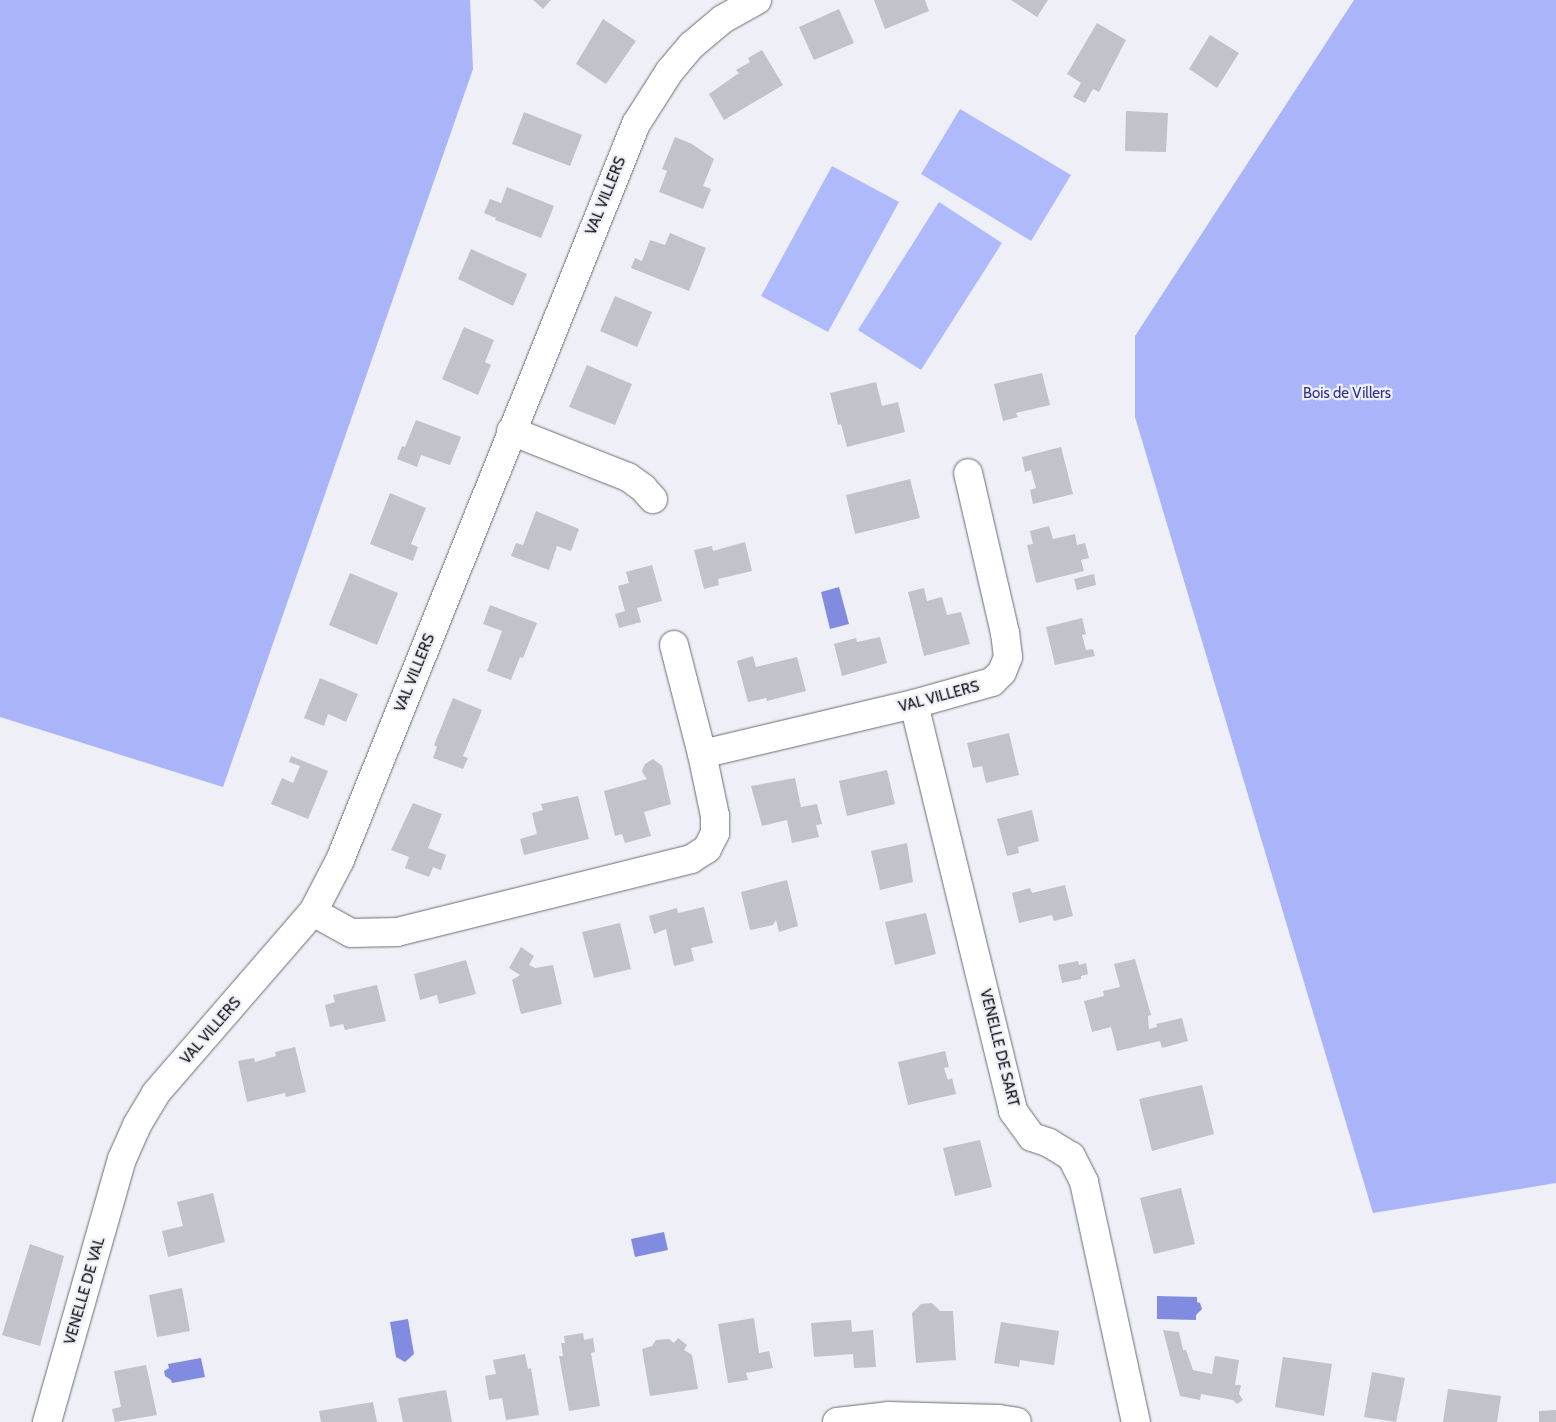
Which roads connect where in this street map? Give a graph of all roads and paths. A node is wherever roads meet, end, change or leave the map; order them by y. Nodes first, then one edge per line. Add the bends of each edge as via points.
1 (757, 0) edge
2 (511, 432) junction
3 (968, 473) dead end
4 (653, 499) dead end
5 (674, 646) dead end
6 (914, 704) junction
7 (702, 754) junction
8 (313, 912) junction
9 (122, 1159) joint
10 (47, 1422) edge
11 (837, 1422) edge
12 (1017, 1422) edge
13 (1136, 1422) edge

1 - 2 street, VAL VILLERS via 724,19 692,45 669,72 636,124
2 - 4 street via 628,477
2 - 8 street, VAL VILLERS via 340,860
3 - 6 street, VAL VILLERS via 1008,657 1002,672 992,682
5 - 7 street
6 - 7 street, VAL VILLERS
6 - 13 street, VENELLE DE SART via 1013,1111 1032,1137 1071,1156 1084,1182
7 - 8 street via 716,833 707,849 691,859 397,932 351,933
8 - 9 street, VAL VILLERS via 156,1093
9 - 10 street, VENELLE DE VAL
11 - 12 street via 888,1416

